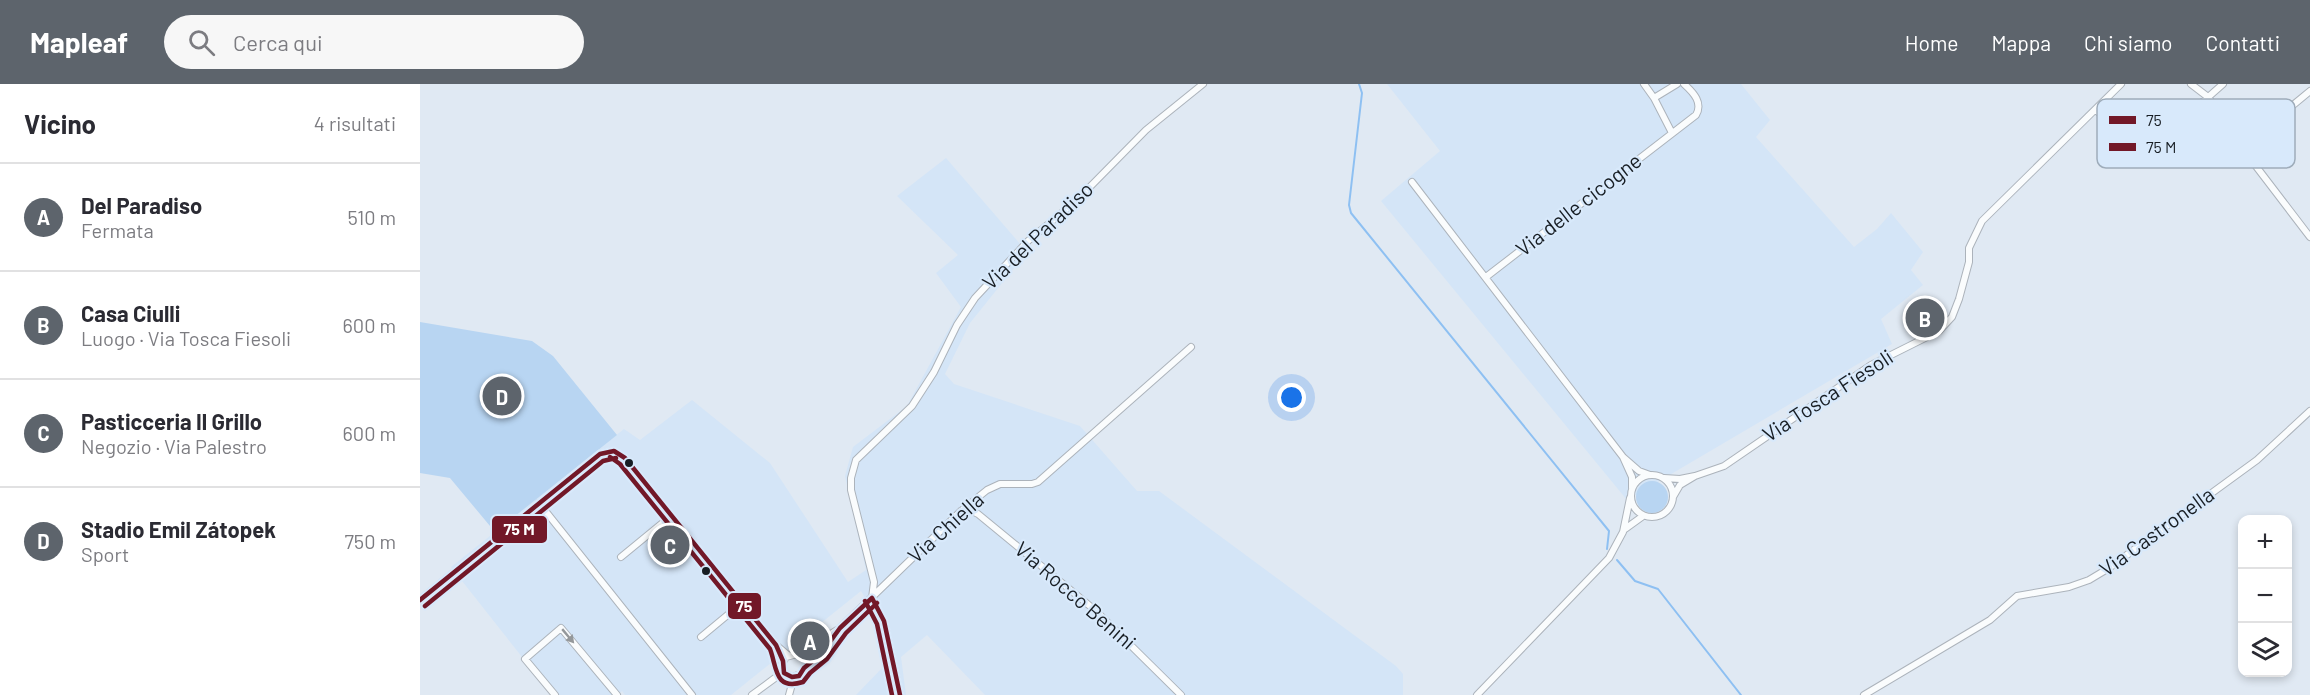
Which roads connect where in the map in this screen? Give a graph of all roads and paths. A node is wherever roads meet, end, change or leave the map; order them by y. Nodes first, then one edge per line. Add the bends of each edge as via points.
1 (1203, 84) edge
2 (1644, 84) edge
3 (1677, 84) edge
4 (1684, 84) edge
5 (2121, 84) edge
6 (2191, 84) edge
7 (2223, 84) edge
8 (2310, 91) edge
9 (2208, 97) junction
10 (1654, 98) junction
11 (2107, 99) edge
12 (2206, 99) edge
13 (2295, 103) edge
14 (2096, 110) edge
15 (1672, 133) junction
16 (2258, 168) edge
17 (1412, 182) dead end
18 (2310, 237) edge
19 (1486, 276) junction
20 (1191, 347) dead end
21 (2310, 411) edge
22 (1623, 457) junction
23 (1650, 475) junction
24 (1695, 476) junction
25 (1662, 477) junction
26 (1631, 489) junction
27 (1630, 498) junction
28 (1673, 498) junction
29 (539, 503) junction
30 (961, 511) junction
31 (671, 516) junction
32 (1643, 516) junction
33 (1623, 532) junction
34 (621, 557) dead end
35 (872, 598) junction
36 (420, 600) edge
37 (742, 603) junction
38 (840, 628) junction
39 (701, 637) dead end
40 (777, 645) junction
41 (792, 656) junction
42 (783, 661) junction
43 (804, 668) junction
44 (786, 675) junction
45 (794, 677) junction
46 (555, 695) edge
47 (617, 695) edge
48 (692, 695) edge
49 (752, 695) edge
50 (789, 695) edge
51 (900, 695) edge
52 (1181, 695) edge
53 (1477, 695) edge
54 (1864, 695) edge

1 - 35 street, Via del Paradiso via 1146,129 975,298 912,406 856,460 851,489 874,582
2 - 10 street
3 - 10 street
4 - 15 street, Via delle cicogne via 1700,109 1684,127
5 - 11 street, Via Tosca Fiesoli
6 - 9 street
7 - 9 street
8 - 13 street
9 - 12 street
10 - 15 street
14 - 24 street, Via Tosca Fiesoli via 1982,221 1969,248 1969,261 1952,317 1939,331 1871,365 1724,466
15 - 19 street, Via delle cicogne
16 - 18 street
17 - 19 street
19 - 22 street
20 - 30 street, Via Chiella via 1038,482 1000,484
21 - 54 street, Via Castronella via 2257,460 2109,568 2069,587 2017,596 1989,620
22 - 23 street
22 - 26 street via 1632,477
23 - 25 street, Via Tosca Fiesoli
23 - 26 street via 1641,477
24 - 25 street, Via Tosca Fiesoli via 1674,480
24 - 28 street, Via Tosca Fiesoli via 1680,485
25 - 28 street via 1671,487
26 - 27 street, Via Tosca Fiesoli
27 - 32 street
27 - 33 street, Via Tosca Fiesoli
28 - 32 street, Via Tosca Fiesoli via 1661,515
29 - 31 street via 600,454 614,451 625,458
29 - 36 street
29 - 48 street
30 - 35 street, Via Chiella
30 - 52 street, Via Rocco Benini via 978,514 1065,584
31 - 34 street
31 - 37 street
32 - 33 street, Via Tosca Fiesoli
33 - 53 street, Via Tosca Fiesoli via 1609,558
35 - 38 street
35 - 51 street via 884,621
37 - 39 street
37 - 40 street
38 - 41 street
38 - 43 street via 821,654
40 - 41 street
40 - 42 street
41 - 42 street
41 - 43 street via 802,659
42 - 44 street
43 - 45 street
44 - 45 street
44 - 49 street
45 - 50 street
46 -> 47 street via 525,659 561,628

